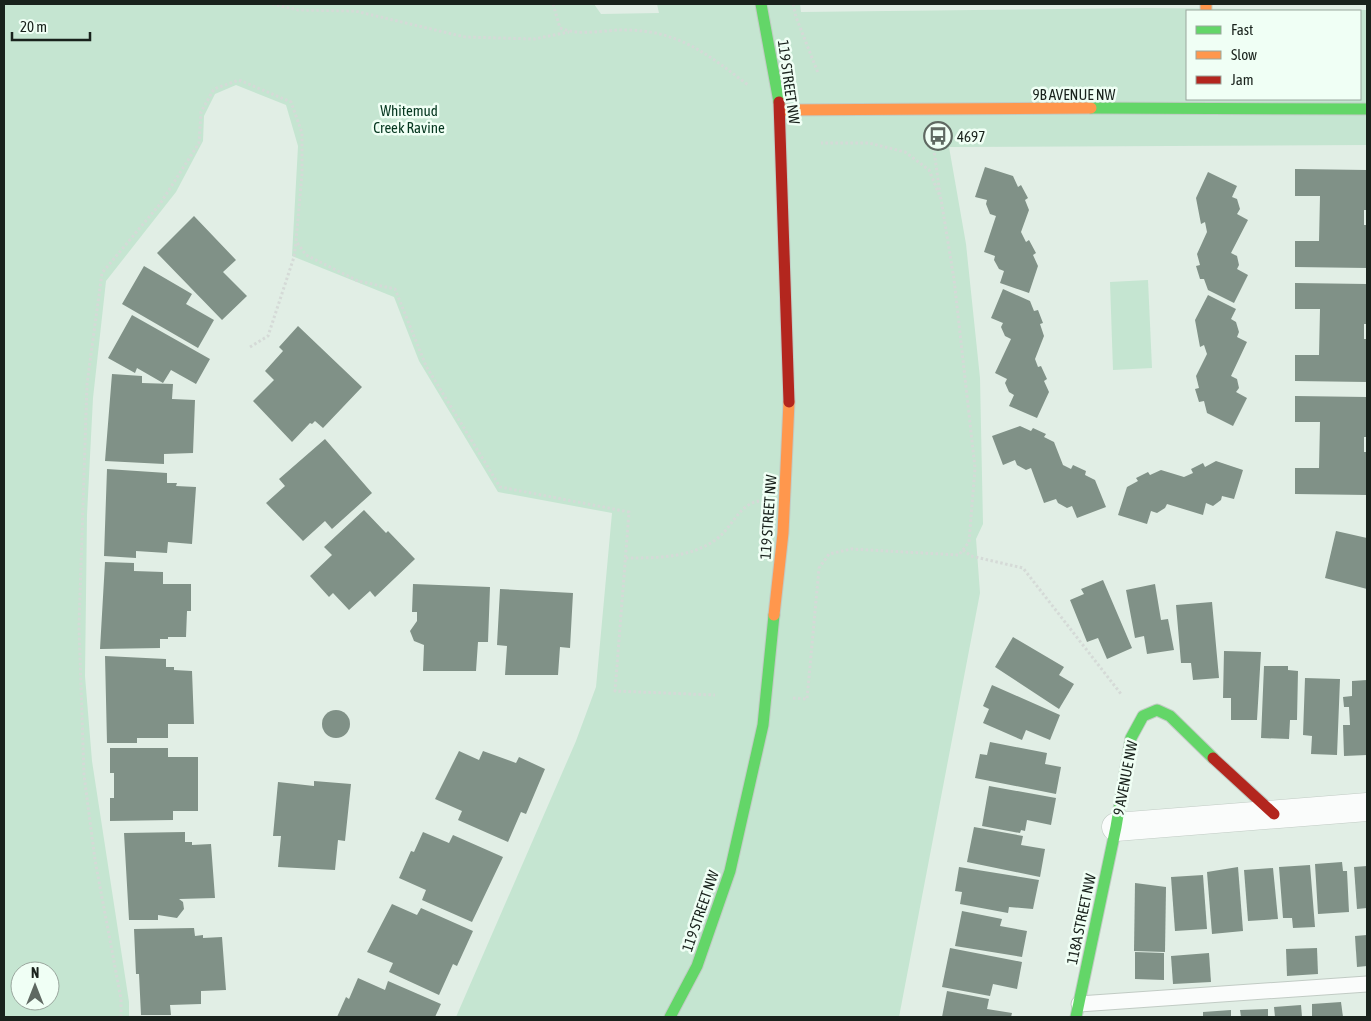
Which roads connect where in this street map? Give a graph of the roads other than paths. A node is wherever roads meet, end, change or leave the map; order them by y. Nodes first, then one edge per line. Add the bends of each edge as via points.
1 (761, 4) edge
2 (1206, 104) edge
3 (1367, 109) edge
4 (780, 110) junction
5 (1367, 807) edge
6 (1274, 814) junction
7 (1116, 827) junction
8 (1367, 984) edge
9 (1078, 1011) edge
10 (670, 1017) edge

1 - 4 street, 119 STREET NW
2 - 3 street, 9B AVENUE NW
2 - 4 street, 9B AVENUE NW
4 - 10 street, 119 STREET NW via 790,386 785,498 767,697 730,870 697,966
5 - 6 street, 9 AVENUE NW
6 - 7 street, 9 AVENUE NW
6 - 7 street, 9 AVENUE NW via 1170,716 1158,710 1143,716 1132,738
7 - 9 street, 118A STREET NW
8 - 9 lane

